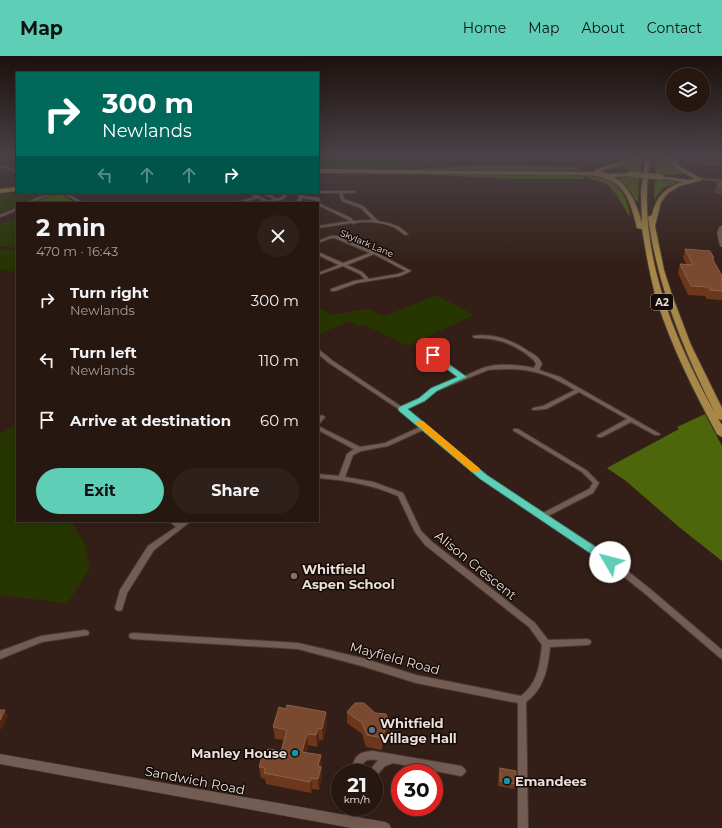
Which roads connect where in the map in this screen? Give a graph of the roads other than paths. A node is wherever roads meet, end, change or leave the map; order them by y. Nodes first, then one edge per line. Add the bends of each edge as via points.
1 (340, 192) edge
2 (626, 192) edge
3 (643, 192) edge
4 (650, 192) edge
5 (667, 192) edge
6 (53, 194) edge
7 (66, 194) edge
8 (252, 194) edge
9 (266, 194) edge
10 (285, 194) edge
11 (302, 194) edge
12 (259, 197) junction
13 (300, 197) junction
14 (277, 200) junction
15 (30, 202) edge
16 (80, 202) edge
17 (240, 202) edge
18 (269, 202) edge
19 (298, 202) edge
20 (318, 202) edge
21 (319, 204) edge
22 (16, 209) edge
23 (0, 216) edge
24 (377, 222) junction
25 (319, 223) edge
26 (353, 223) junction
27 (367, 223) junction
28 (344, 225) junction
29 (325, 226) junction
30 (319, 227) edge
31 (338, 227) dead end
32 (722, 227) edge
33 (406, 234) dead end
34 (653, 235) junction
35 (319, 242) edge
36 (722, 246) edge
37 (649, 252) junction
38 (374, 253) junction
39 (319, 254) edge
40 (342, 265) junction
41 (319, 274) edge
42 (368, 280) junction
43 (333, 290) dead end
44 (475, 336) dead end
45 (319, 352) edge
46 (433, 355) dead end
47 (536, 370) junction
48 (463, 377) junction
49 (580, 390) junction
50 (402, 409) junction
51 (535, 409) dead end
52 (722, 417) edge
53 (631, 419) junction
54 (424, 427) junction
55 (319, 429) edge
56 (516, 430) dead end
57 (657, 434) dead end
58 (722, 434) edge
59 (600, 436) dead end
60 (359, 449) junction
61 (319, 476) edge
62 (341, 478) junction
63 (542, 516) junction
64 (174, 522) edge
65 (186, 522) edge
66 (180, 526) junction
67 (119, 608) dead end
68 (85, 633) dead end
69 (133, 636) dead end
70 (587, 642) dead end
71 (546, 644) junction
72 (0, 655) edge
73 (722, 655) edge
74 (522, 700) junction
75 (0, 759) edge
76 (393, 759) junction
77 (357, 764) edge
78 (381, 764) edge
79 (461, 771) dead end
80 (350, 816) edge
81 (350, 822) junction
82 (385, 828) edge
83 (523, 828) edge

1 - 24 street via 343,200 362,207
2 - 37 highway via 635,207 645,248
3 - 37 highway, A2
4 - 34 highway, A2
5 - 34 highway via 655,208
6 - 15 street
7 - 16 street
8 - 12 street
9 - 14 street
10 - 14 street
11 - 13 street
12 - 17 street
12 - 18 street
13 - 19 street
13 - 20 street via 318,199
14 - 18 street
21 - 26 street via 350,219
22 - 23 street
24 - 27 street
24 - 33 street via 392,224
25 - 29 street
26 - 27 street
26 - 28 street
27 - 28 street
28 - 29 street
28 - 31 street
29 - 30 street
32 - 36 street via 718,233
34 - 52 highway, A2 via 661,274 682,334
35 - 38 street, Skylark Lane via 336,237
37 - 58 highway, A2 via 661,300 673,333 687,367
38 - 40 street
38 - 42 street, Skylark Lane via 409,271
39 - 40 street
40 - 41 street
40 - 42 street via 361,273
42 - 43 street
44 - 47 street via 496,336 510,342 537,359 539,364
45 - 50 street
46 - 48 street
47 - 48 street via 495,367
47 - 49 street
48 - 50 street
49 - 51 street via 544,408
49 - 53 street
50 - 54 street
53 - 57 street
53 - 59 street
54 - 60 street via 386,445
54 - 63 street via 483,477
55 - 60 street
56 - 63 street via 584,471 596,483 591,491
60 - 62 street via 350,454
61 - 62 street, Alison Crescent
62 - 71 street, Alison Crescent via 381,486 402,495 418,532 428,543 532,625
63 - 73 street via 598,552
64 - 66 street
65 - 66 street
66 - 67 street via 151,548 123,592
68 - 72 street via 41,639
69 - 74 street, Mayfield Road via 298,646 416,679
70 - 71 street
71 - 74 street via 540,681 530,695
74 - 83 street
75 - 81 street, Sandwich Road
76 - 77 street via 364,756
76 - 78 street
76 - 79 street
80 - 81 street
81 - 82 street, Sandwich Road

